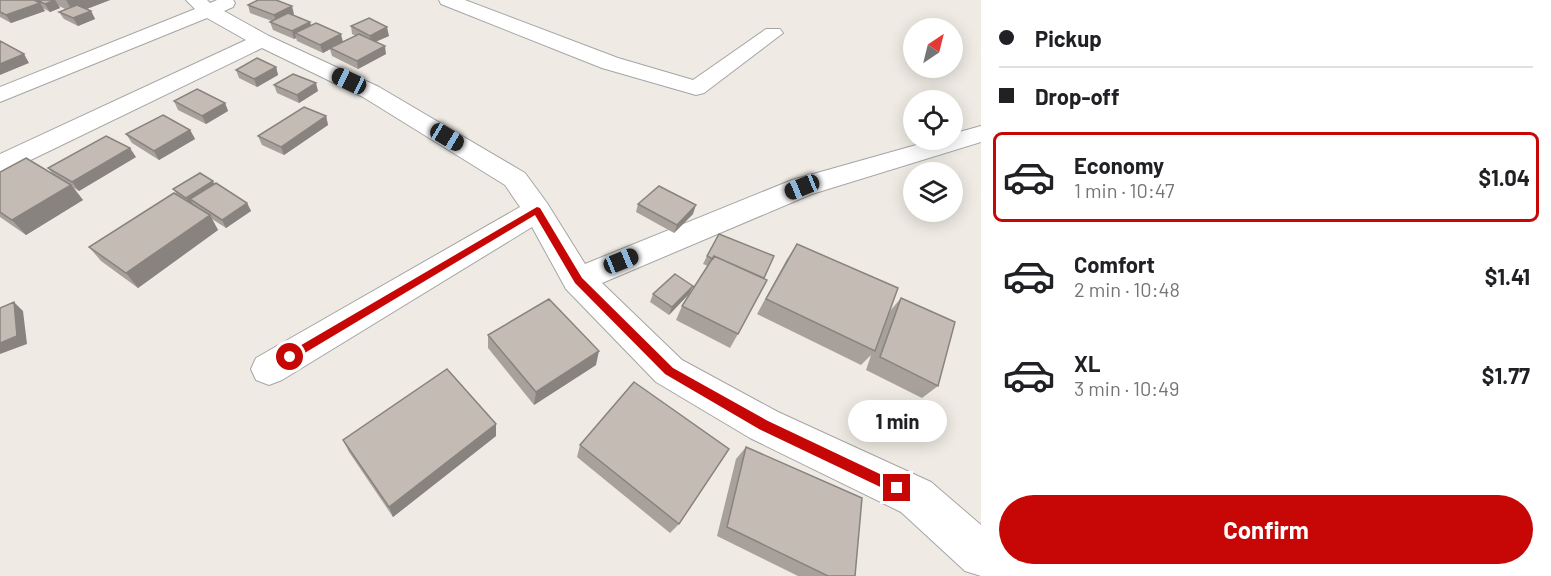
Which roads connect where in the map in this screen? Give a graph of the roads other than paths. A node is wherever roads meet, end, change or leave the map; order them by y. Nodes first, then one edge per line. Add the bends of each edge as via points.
1 (448, 0) edge
2 (212, 3) edge
3 (773, 33) dead end
4 (262, 40) junction
5 (0, 95) edge
6 (981, 134) edge
7 (0, 164) edge
8 (537, 210) junction
9 (578, 280) junction
10 (269, 369) dead end
11 (981, 555) edge

1 - 3 street via 610,63 696,88
2 - 4 street
2 - 5 street
4 - 7 street
4 - 8 street via 371,92 515,179
6 - 9 street via 802,187
8 - 9 street
8 - 10 street
9 - 11 street via 669,371 764,425 916,497

